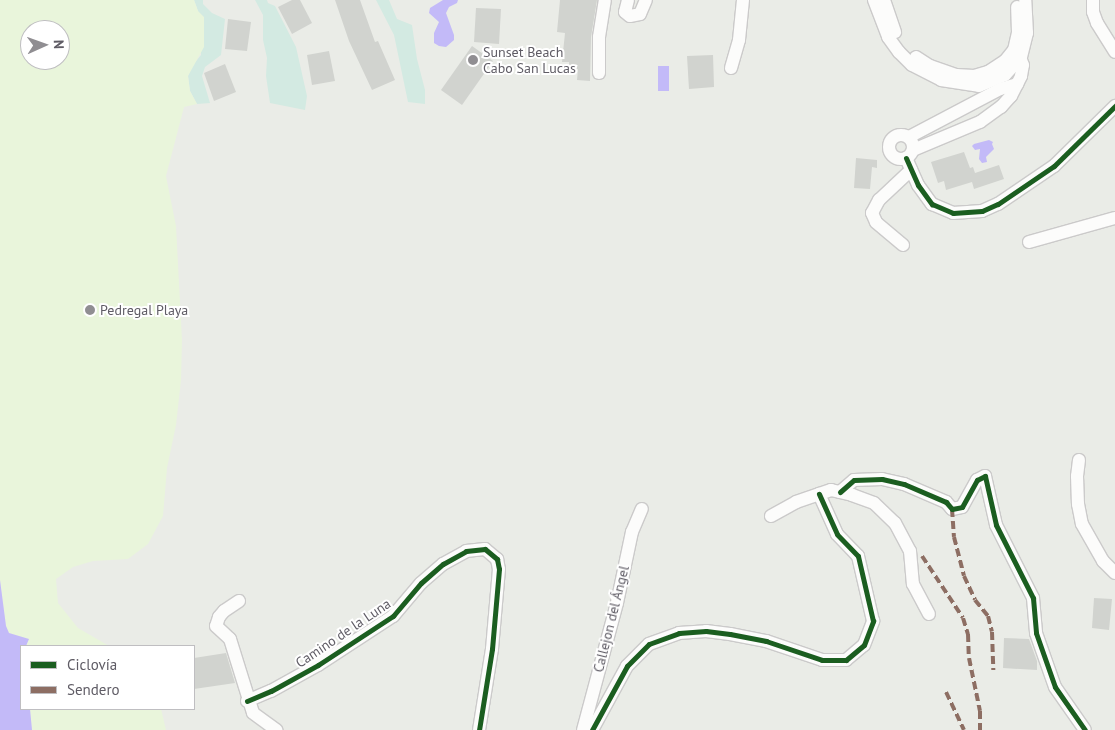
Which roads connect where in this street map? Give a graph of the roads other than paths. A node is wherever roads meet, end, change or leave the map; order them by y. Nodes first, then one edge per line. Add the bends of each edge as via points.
1 (605, 0) edge
2 (628, 0) edge
3 (646, 0) edge
4 (743, 0) edge
5 (874, 0) edge
6 (884, 0) edge
7 (1016, 0) edge
8 (1025, 0) edge
9 (1093, 0) edge
10 (902, 49) junction
11 (1115, 52) edge
12 (1017, 53) junction
13 (731, 68) dead end
14 (599, 73) dead end
15 (1017, 84) junction
16 (1115, 106) edge
17 (909, 148) junction
18 (911, 170) junction
19 (1115, 218) edge
20 (1029, 242) dead end
21 (903, 245) dead end
22 (1079, 460) dead end
23 (840, 492) junction
24 (819, 494) junction
25 (642, 509) dead end
26 (771, 516) dead end
27 (1115, 573) edge
28 (240, 601) dead end
29 (929, 614) dead end
30 (248, 701) junction
31 (276, 730) edge
32 (479, 730) edge
33 (583, 730) edge
34 (592, 730) edge
35 (1085, 730) edge

1 - 14 street via 599,37
2 - 3 street via 625,12 630,16 640,14
4 - 13 street via 739,40
5 - 10 street via 883,26
6 - 10 street
7 - 12 street
8 - 12 street via 1027,33
9 - 11 street via 1095,18
10 - 12 street via 912,65 935,78 979,86 1005,75
12 - 15 street via 1022,72
15 - 17 street via 1000,89
15 - 17 street via 1006,102 980,122
16 - 18 street via 1054,166 998,204 982,211 963,214 938,208 925,196
17 - 18 street
18 - 21 street via 879,200 872,213 876,222
19 - 20 street
22 - 27 street via 1078,504 1082,524 1103,561
23 - 24 street via 831,490
23 - 29 street via 874,503 895,523 910,551 913,584
23 - 35 street via 854,480 882,478 946,502 952,509 962,507 977,480 985,476 996,525 1032,594 1036,633 1055,687
24 - 26 street
24 - 34 street via 837,534 858,556 873,621 864,645 846,660 822,660 766,641 706,631 679,632 649,644 627,666
25 - 33 street, Callejon del Ángel via 632,532
28 - 30 street via 224,611 216,624 234,647
30 - 31 street via 253,713
30 - 32 street, Camino de la Luna via 318,665 393,616 421,583 443,564 466,552 485,549 497,559 499,569 492,649

